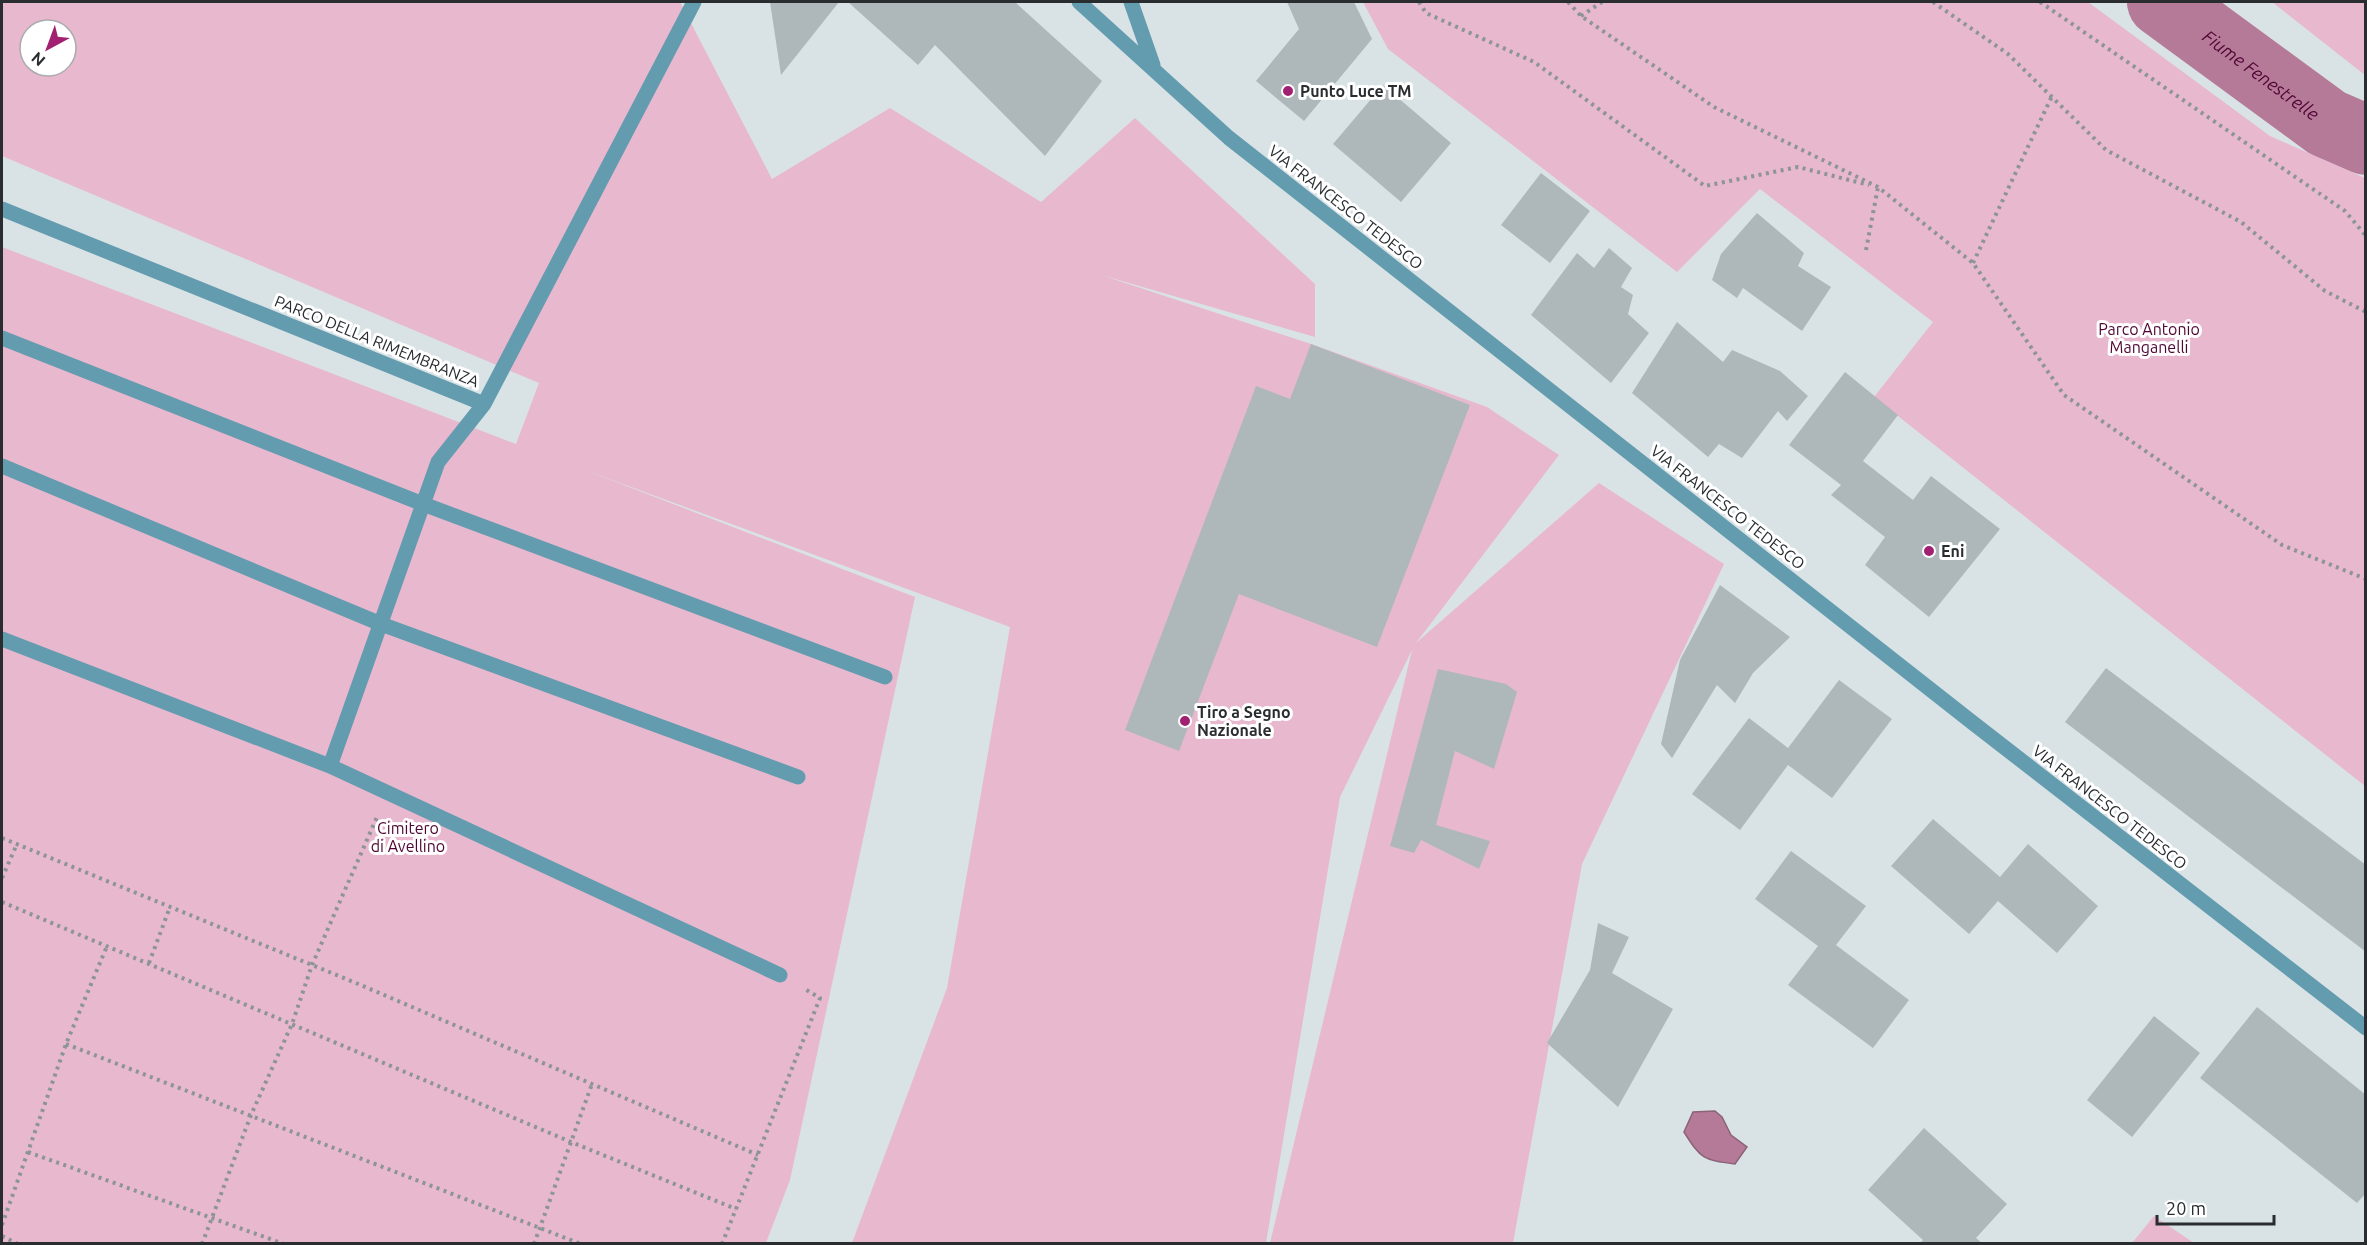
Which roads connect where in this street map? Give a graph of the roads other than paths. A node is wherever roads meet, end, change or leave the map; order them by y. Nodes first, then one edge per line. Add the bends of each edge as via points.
1 (694, 2) edge
2 (1079, 2) edge
3 (1131, 2) edge
4 (1154, 68) junction
5 (2, 209) edge
6 (2, 338) edge
7 (484, 404) junction
8 (2, 466) edge
9 (423, 504) junction
10 (381, 624) junction
11 (2, 639) edge
12 (885, 677) dead end
13 (330, 766) junction
14 (798, 777) dead end
15 (780, 975) road end
16 (2366, 1028) edge

1 - 7 street, PARCO DELLA RIMEMBRANZA
2 - 4 street, VIA FRANCESCO TEDESCO
3 - 4 street
4 - 16 street, VIA FRANCESCO TEDESCO via 1229,138
5 - 7 street, PARCO DELLA RIMEMBRANZA
6 - 9 street
7 - 9 street via 438,462
8 - 10 street
9 - 10 street
9 - 12 street
10 - 13 street
10 - 14 street
11 - 13 street
13 - 15 street

